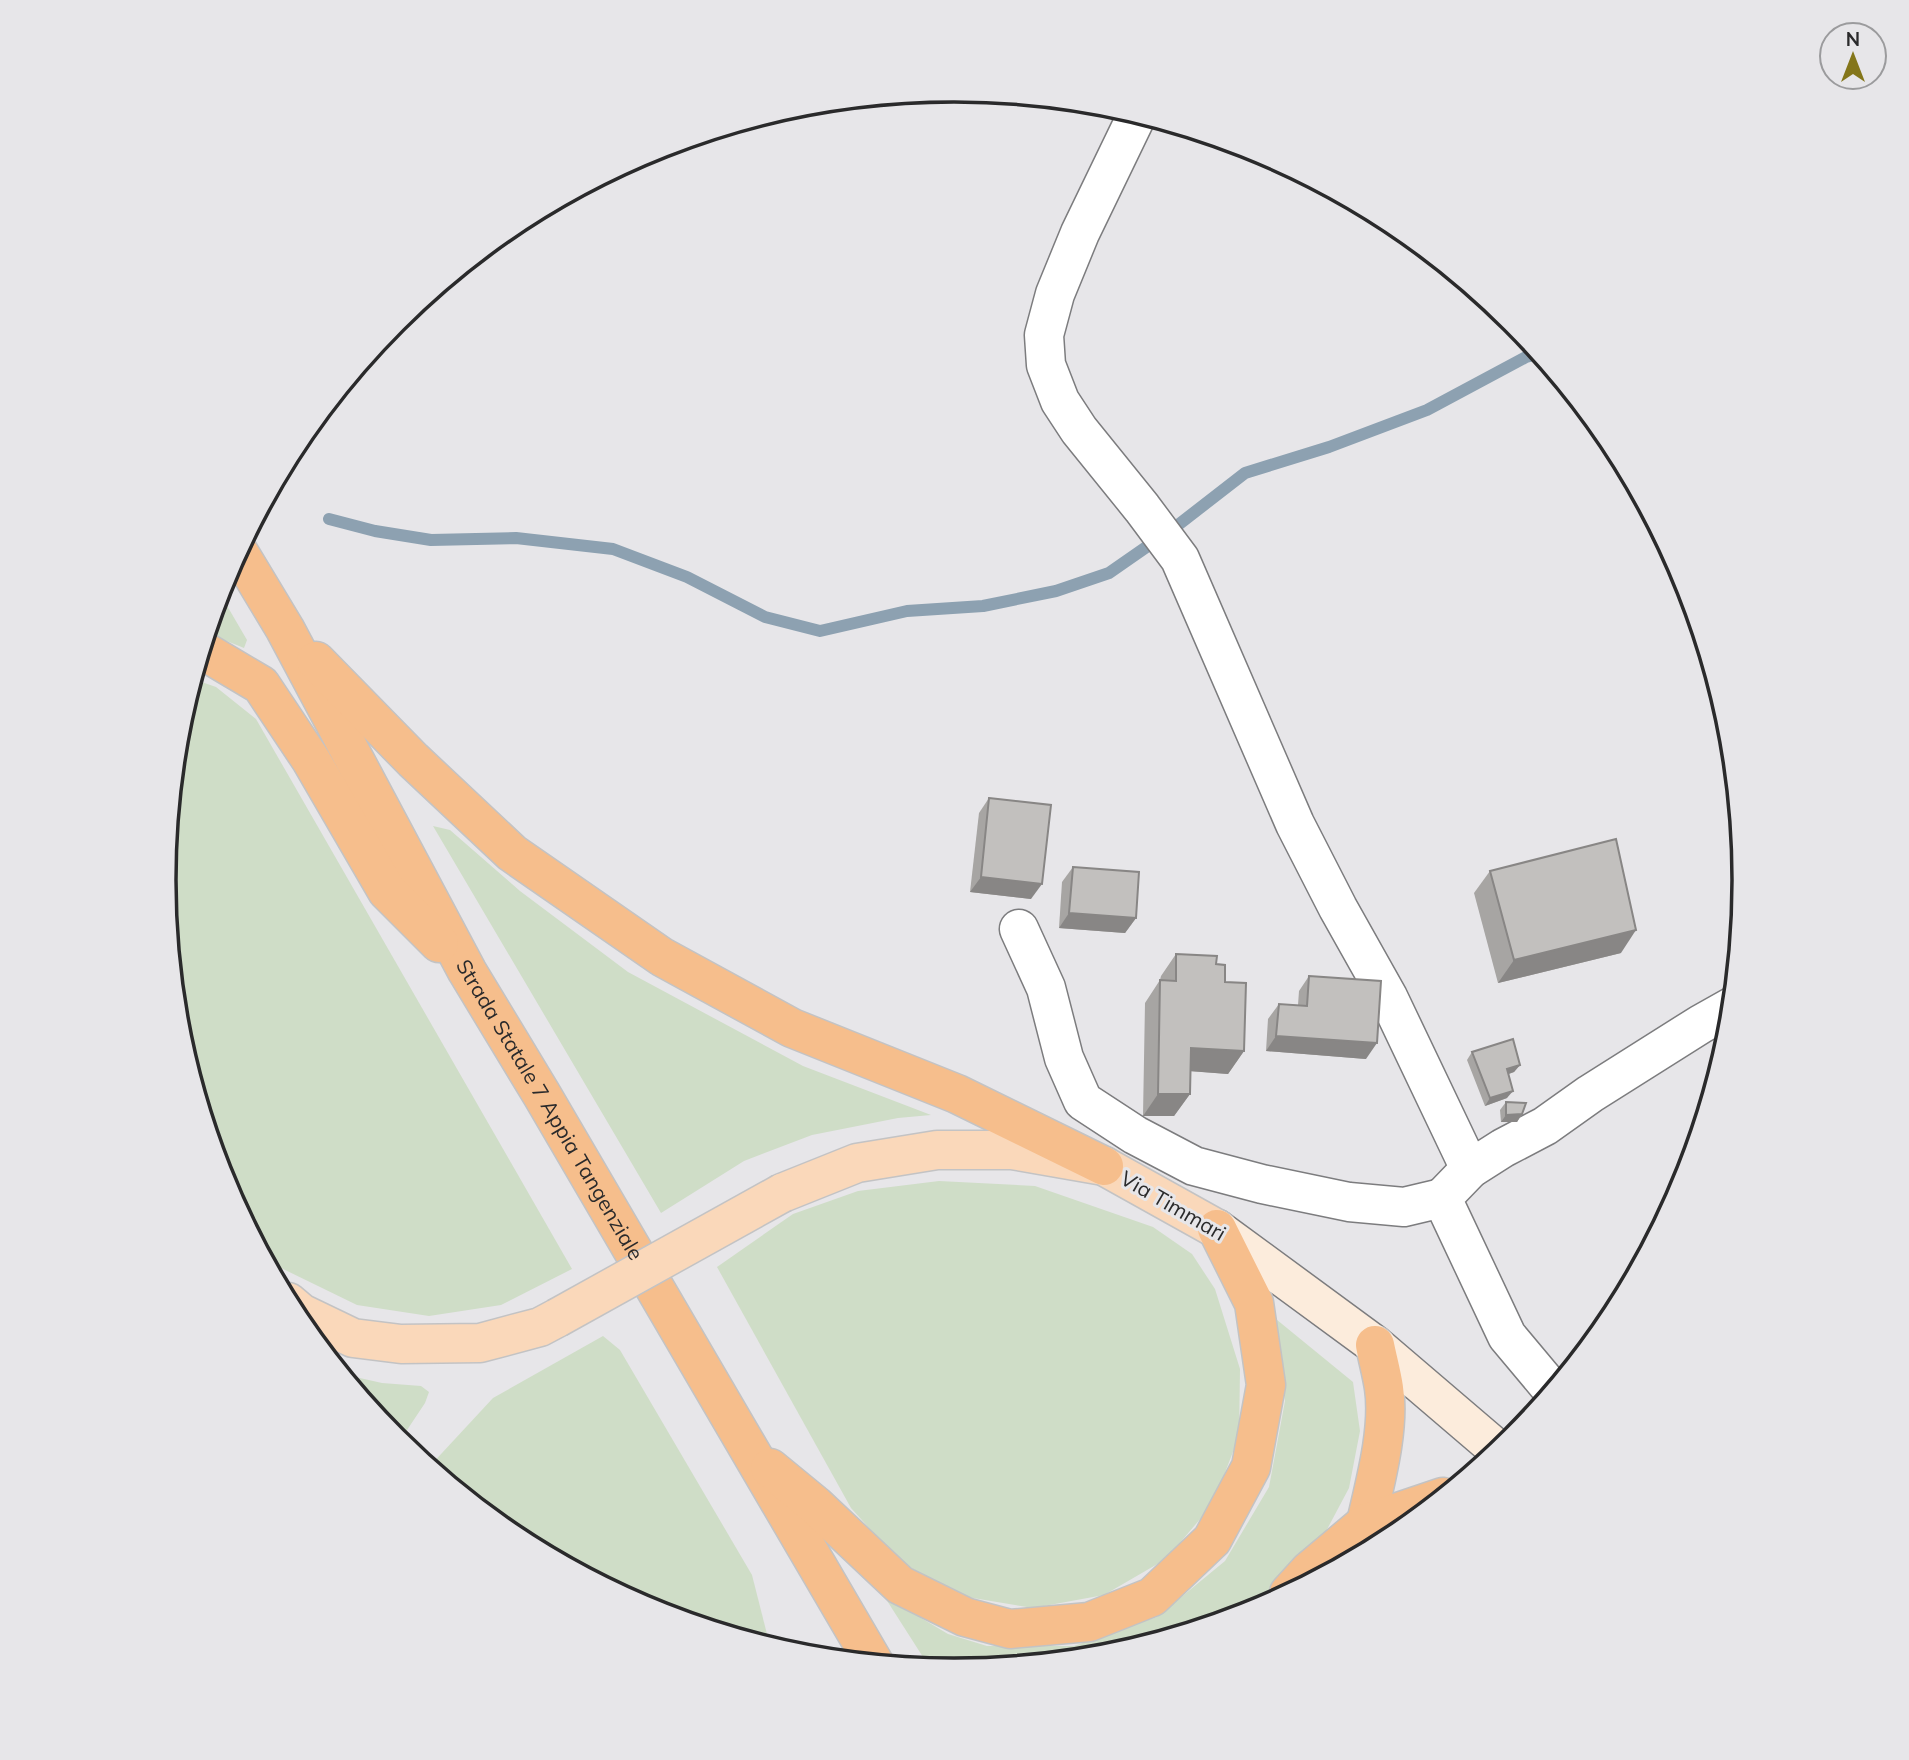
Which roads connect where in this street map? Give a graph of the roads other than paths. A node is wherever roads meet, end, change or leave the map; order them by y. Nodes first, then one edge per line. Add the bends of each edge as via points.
1 (1133, 123) edge
2 (244, 562) edge
3 (285, 629) junction
4 (210, 655) edge
5 (1020, 929) dead end
6 (467, 971) junction
7 (1721, 1013) edge
8 (1104, 1166) junction
9 (1470, 1168) junction
10 (1442, 1198) junction
11 (1217, 1229) junction
12 (310, 1317) edge
13 (1375, 1345) junction
14 (1547, 1384) edge
15 (1490, 1444) edge
16 (749, 1451) junction
17 (1417, 1506) edge
18 (1366, 1523) junction
19 (1306, 1574) edge
20 (868, 1654) edge

1 - 9 street via 1055,294 1044,335 1046,365 1060,401 1079,430 1180,559 1295,824 1388,997
2 - 3 highway, Strada Statale 7 Appia Tangenziale
3 - 6 highway, Strada Statale 7 Appia Tangenziale
3 - 8 highway via 512,853 662,957 792,1028 957,1094
4 - 6 highway via 261,685 311,760 387,891
5 - 10 street via 1046,988 1064,1058 1083,1101 1135,1135 1194,1166 1349,1202 1404,1207
6 - 16 highway, Strada Statale 7 Appia Tangenziale
7 - 9 street via 1545,1126
8 - 11 main road, Via Timmari
8 - 12 main road, Via Timmari, bridge via 1012,1150 937,1150 858,1163 782,1193 540,1327 480,1343 401,1344 353,1338
9 - 10 street
10 - 14 street via 1507,1336
11 - 13 main road, Via Timmari
11 - 16 highway via 1254,1303 1266,1385 1251,1467 1212,1540 1152,1597 1089,1622 1010,1629 965,1617 900,1586 815,1505
13 - 15 main road, Via Timmari
13 - 18 highway via 1385,1413
16 - 20 highway, Strada Statale 7 Appia Tangenziale
17 - 18 highway
18 - 19 highway

